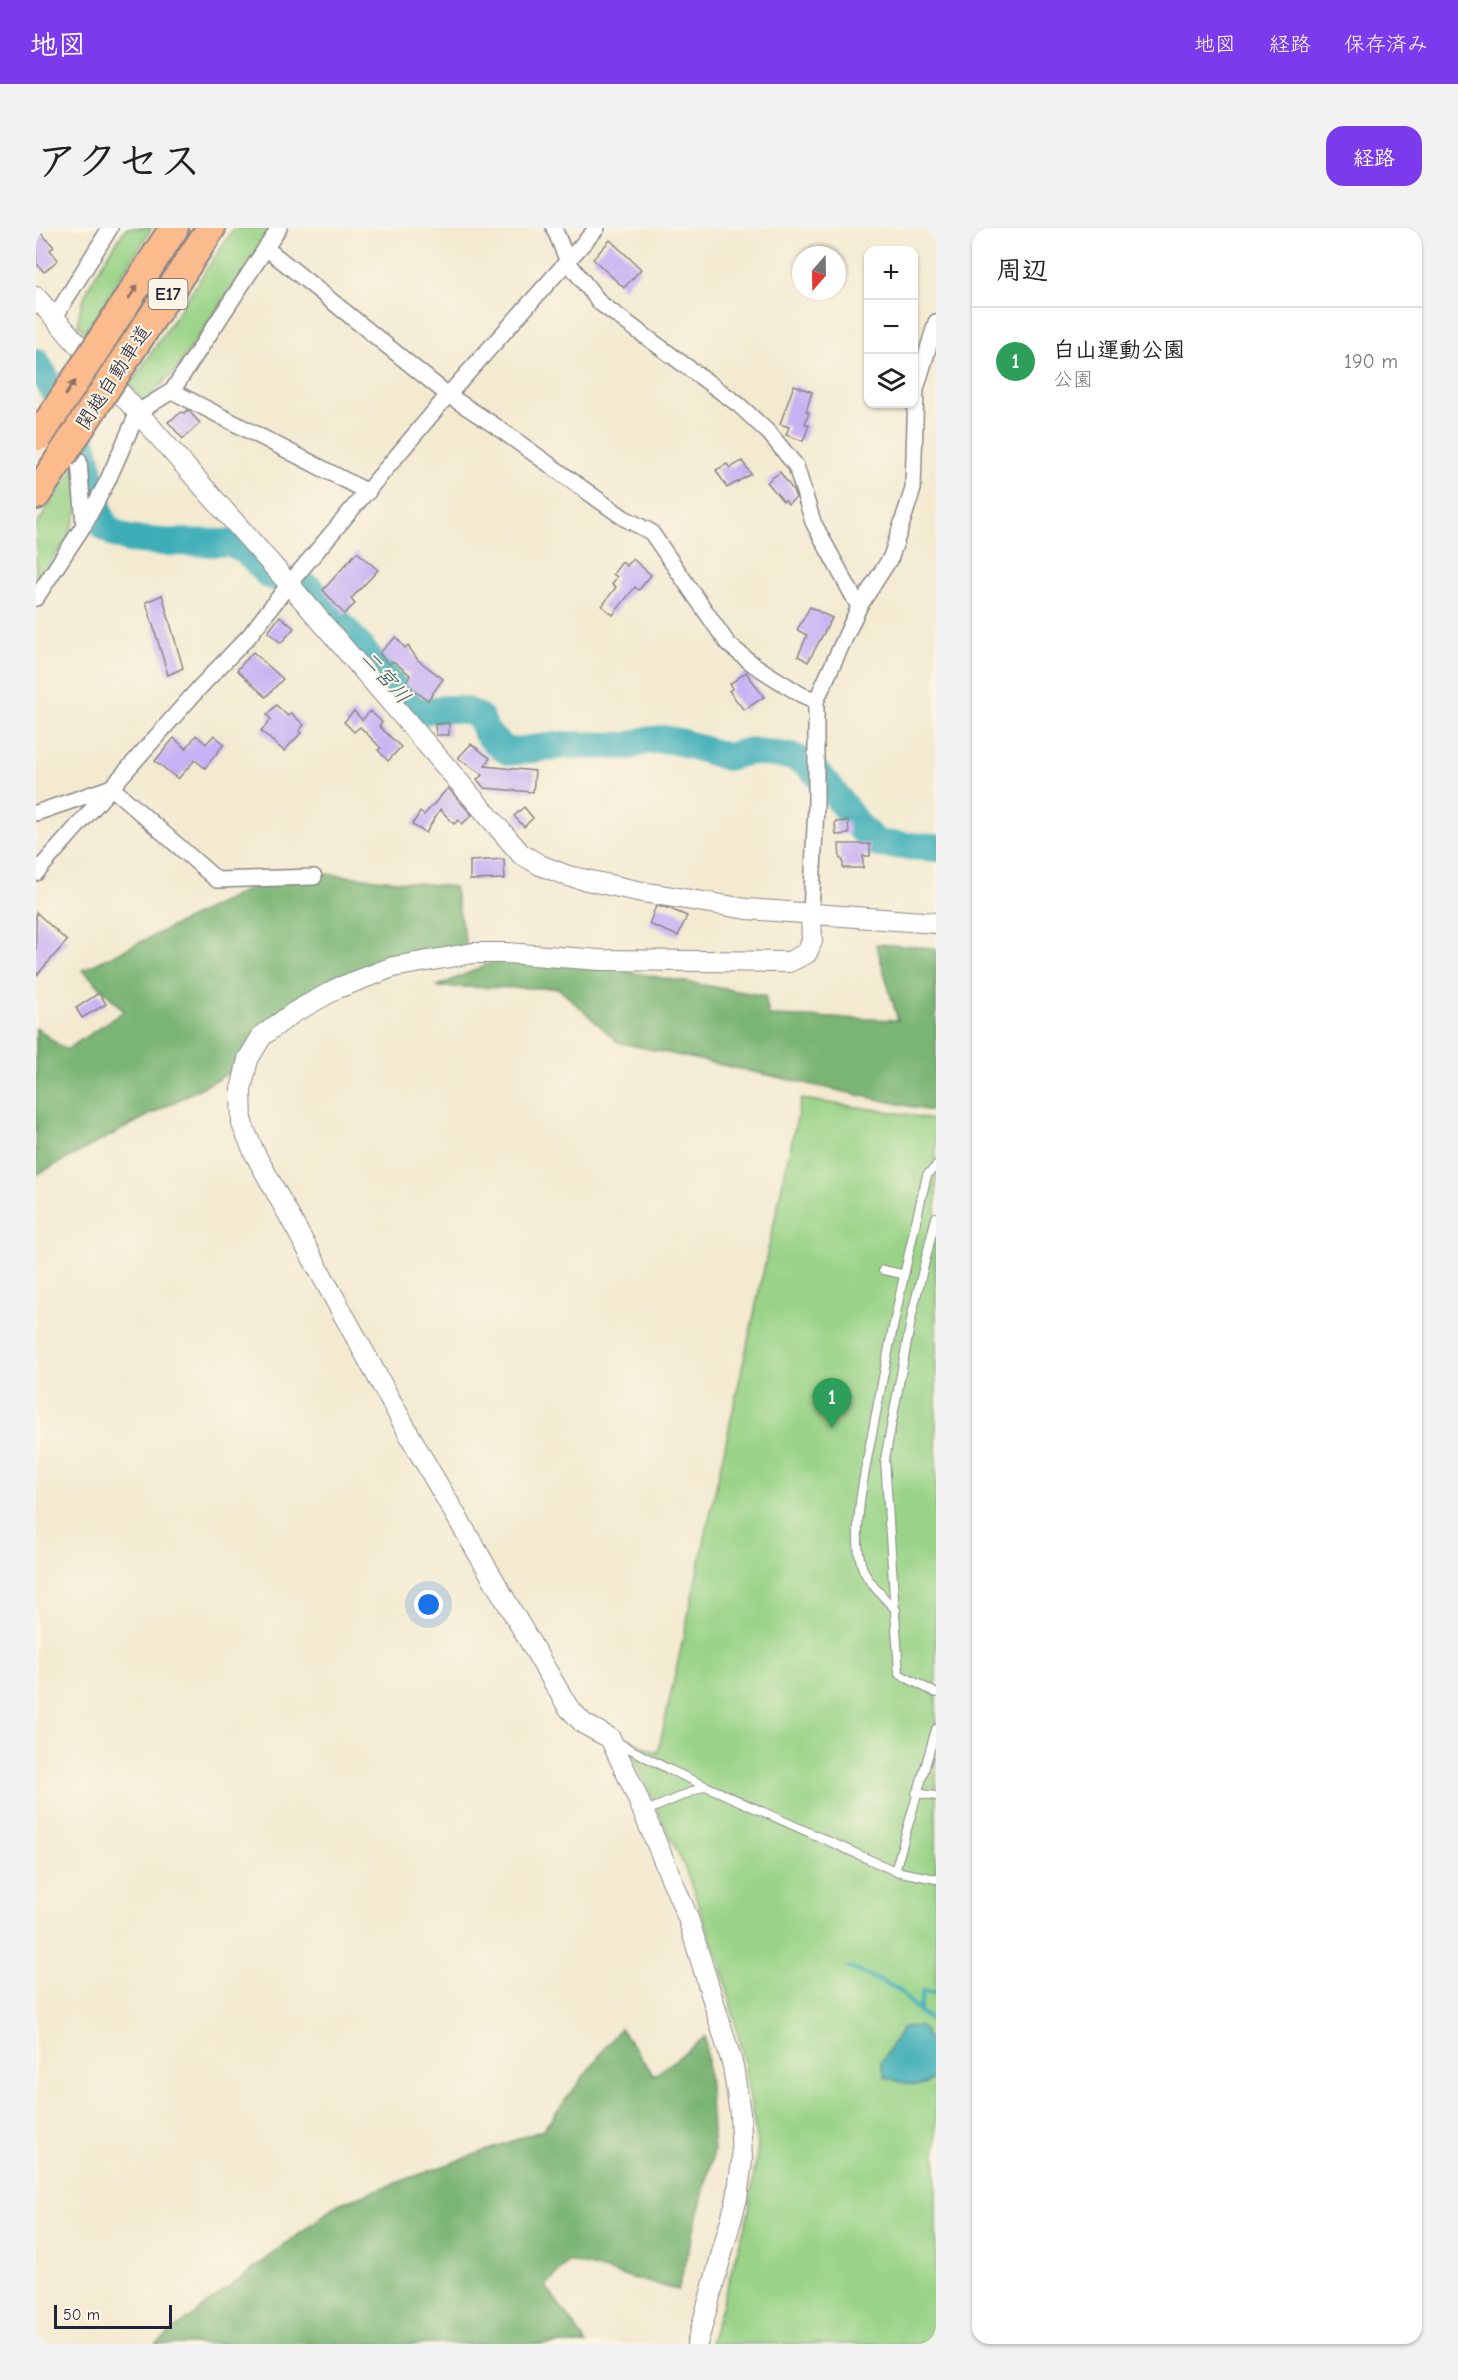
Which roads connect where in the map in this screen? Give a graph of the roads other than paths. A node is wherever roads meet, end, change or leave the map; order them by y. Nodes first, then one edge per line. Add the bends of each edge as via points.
1 (110, 228) edge
2 (174, 228) edge
3 (210, 228) edge
4 (279, 228) edge
5 (554, 228) edge
6 (597, 228) edge
7 (266, 248) junction
8 (568, 262) junction
9 (36, 297) edge
10 (55, 317) junction
11 (936, 322) edge
12 (172, 391) junction
13 (448, 395) junction
14 (138, 412) junction
15 (37, 432) edge
16 (368, 492) junction
17 (36, 495) edge
18 (84, 525) junction
19 (289, 584) junction
20 (36, 598) edge
21 (858, 607) junction
22 (816, 701) junction
23 (111, 787) junction
24 (36, 813) edge
25 (36, 873) edge
26 (314, 877) dead end
27 (811, 914) junction
28 (936, 923) edge
29 (936, 1166) edge
30 (936, 1217) edge
31 (883, 1269) dead end
32 (902, 1274) junction
33 (896, 1610) junction
34 (936, 1693) edge
35 (936, 1729) edge
36 (610, 1738) junction
37 (705, 1786) junction
38 (916, 1794) junction
39 (936, 1796) edge
40 (644, 1812) junction
41 (895, 1870) junction
42 (936, 1879) edge
43 (697, 2344) edge

1 - 10 street
15 -> 2 highway, 関越自動車道 / E17, bridge
3 - 17 highway, 関越自動車道 / E17, bridge
4 - 7 street
5 - 8 street
6 - 8 street
7 - 12 street
7 - 13 street
8 - 13 street
8 - 21 street via 600,303 730,398 770,434 796,466 813,522
9 - 10 street
10 - 14 street
11 - 21 street via 916,389 912,489 891,557
12 - 14 street
12 - 16 street
13 - 16 street
13 - 22 street via 624,518 651,532 728,644 754,665
14 - 18 street
14 - 19 street
15 - 18 street via 79,461
16 - 19 street
18 - 20 street
19 - 23 street via 249,636
19 - 27 street via 521,854 568,876 595,883 747,909
21 - 22 street
22 - 27 street
23 - 24 street
23 - 25 street
23 - 26 street via 217,880
27 - 28 street
27 - 36 street via 812,941 807,954 789,962 600,960 506,952 473,953 393,967 338,988 293,1013 262,1036 248,1059 241,1090 242,1124 254,1152 420,1454 562,1697 584,1724
29 - 32 lane via 927,1174
30 - 33 lane via 913,1310 885,1459
31 - 32 lane
32 - 33 lane via 864,1480 859,1531 861,1563 868,1579
33 - 34 lane via 899,1674
35 - 38 lane
36 - 37 lane
36 - 40 street
37 - 40 lane
37 - 41 lane
38 - 39 lane
38 - 41 lane
40 - 43 street via 688,1918 733,2066 740,2113 742,2160 737,2198
41 - 42 lane

